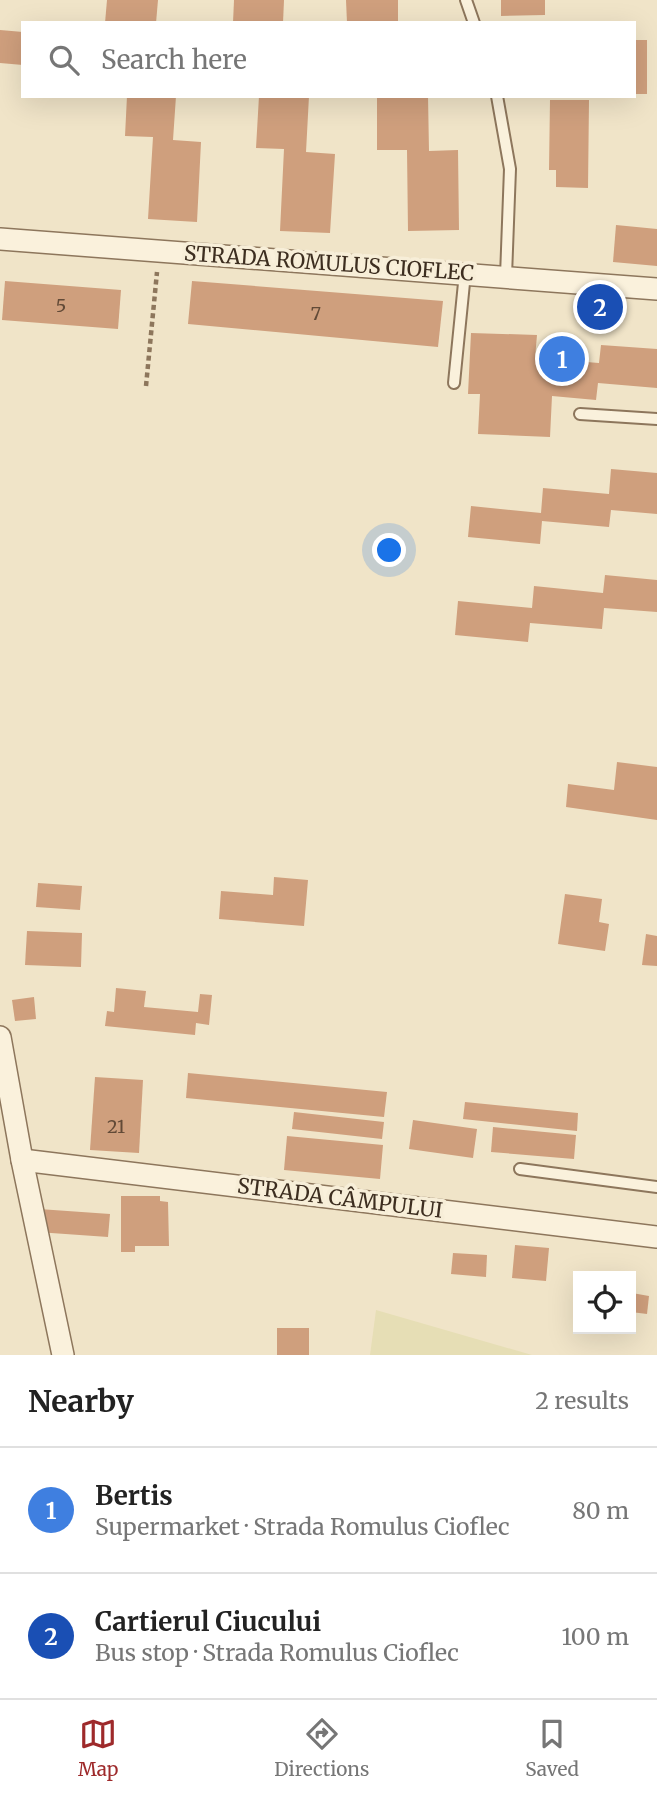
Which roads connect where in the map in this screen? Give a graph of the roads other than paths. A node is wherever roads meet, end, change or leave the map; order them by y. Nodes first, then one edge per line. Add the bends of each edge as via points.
1 (466, 0) edge
2 (473, 21) edge
3 (497, 98) edge
4 (0, 239) edge
5 (465, 273) junction
6 (506, 276) junction
7 (657, 289) edge
8 (454, 383) dead end
9 (580, 414) dead end
10 (657, 419) edge
11 (0, 1040) edge
12 (22, 1160) junction
13 (520, 1169) dead end
14 (657, 1187) edge
15 (657, 1237) edge
16 (63, 1355) edge

1 - 2 lane
3 - 6 lane via 510,169
4 - 5 street, STRADA ROMULUS CIOFLEC
5 - 6 street, STRADA ROMULUS CIOFLEC
5 - 8 lane
6 - 7 street, STRADA ROMULUS CIOFLEC
9 - 10 lane
11 - 12 street
12 - 15 street, STRADA CÂMPULUI
12 - 16 street
13 - 14 lane

